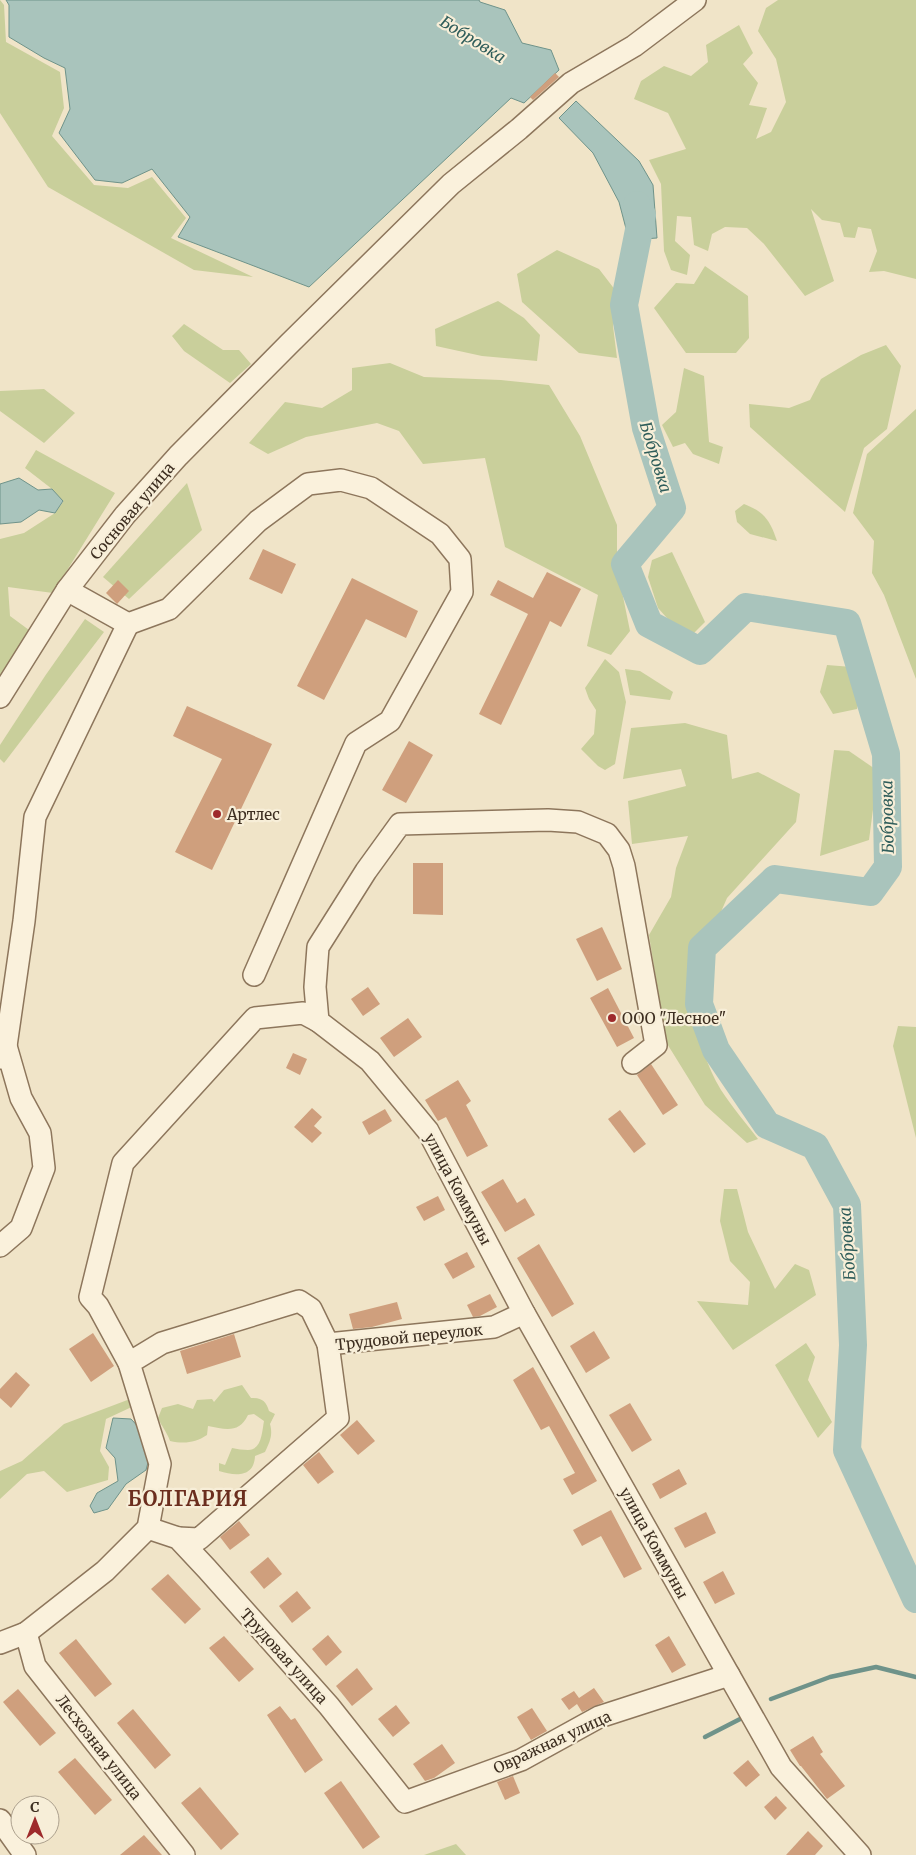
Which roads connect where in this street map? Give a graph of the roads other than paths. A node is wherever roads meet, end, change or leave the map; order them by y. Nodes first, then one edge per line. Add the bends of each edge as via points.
1 (695, 0) edge
2 (67, 590) junction
3 (128, 624) junction
4 (0, 697) edge
5 (254, 975) dead end
6 (318, 1021) junction
7 (3, 1052) edge
8 (633, 1063) dead end
9 (0, 1246) edge
10 (524, 1313) junction
11 (328, 1344) junction
12 (129, 1363) junction
13 (148, 1528) junction
14 (178, 1538) junction
15 (26, 1634) junction
16 (0, 1642) edge
17 (729, 1676) junction
18 (405, 1802) joint
19 (0, 1820) edge
20 (26, 1855) edge
21 (184, 1855) edge
22 (860, 1855) edge

1 - 2 street, Сосновая улица via 634,46 571,83 451,184 171,464 125,515
2 - 3 street
2 - 4 street, Сосновая улица
3 - 5 street via 169,609 258,521 308,484 341,480 371,488 440,534 460,559 462,592 390,721 356,743
3 - 7 street via 34,817 24,921
6 - 8 street via 315,987 318,947 400,824 578,822 607,834 619,850 624,866 656,1046
6 - 10 street, улица Коммуны via 370,1061 428,1132
6 - 12 street via 303,1013 255,1018 123,1163 90,1297
7 - 9 street via 21,1098 40,1133 44,1168 21,1228
10 - 11 street, Трудовой переулок via 494,1327
10 - 17 street, улица Коммуны
11 - 12 street via 311,1308 299,1301 162,1343
11 - 14 street, Трудовой переулок via 338,1418 199,1539
12 - 13 street via 160,1464
13 - 14 street, Трудовая улица
13 - 15 street via 105,1571
14 - 18 street, Трудовая улица via 329,1706
15 - 16 street
15 - 21 street, Лесхозная улица via 35,1666
17 - 18 street, Овражная улица via 599,1718 521,1760
17 - 22 street, улица Коммуны via 782,1767
19 - 20 street

